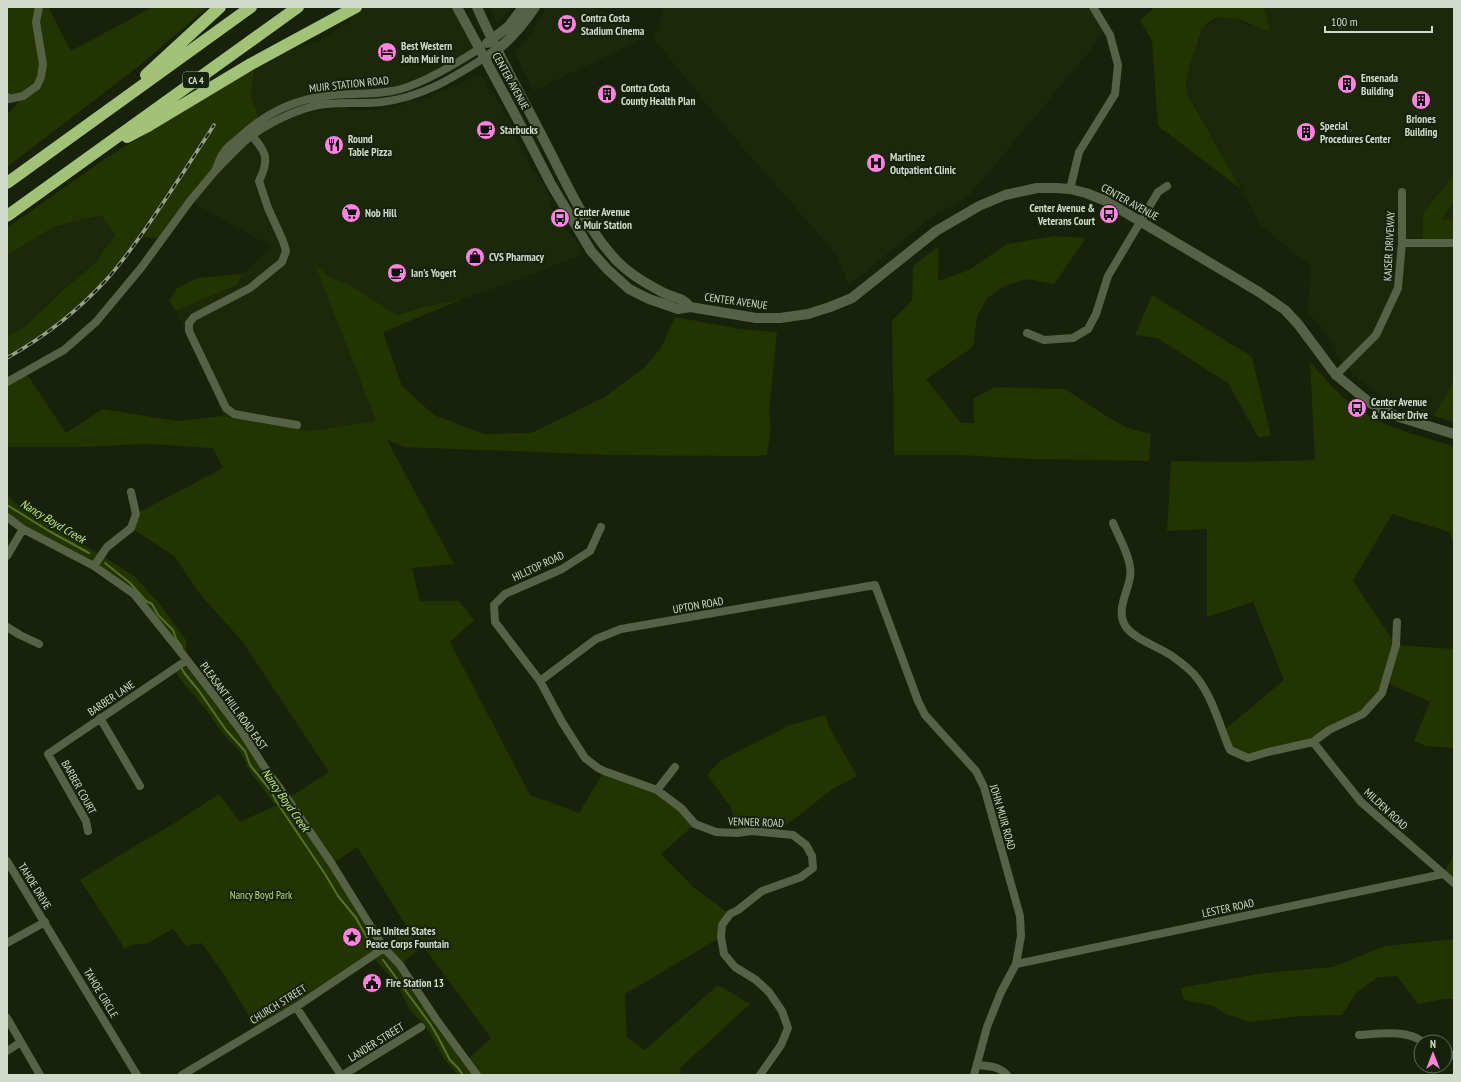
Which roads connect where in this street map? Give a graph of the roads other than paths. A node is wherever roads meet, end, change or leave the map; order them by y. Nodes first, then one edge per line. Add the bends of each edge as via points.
1 (39, 7) edge
2 (220, 7) edge
3 (251, 7) edge
4 (298, 7) edge
5 (356, 7) edge
6 (457, 7) edge
7 (477, 7) edge
8 (523, 7) edge
9 (535, 7) edge
10 (1093, 7) edge
11 (492, 40) junction
12 (479, 49) junction
13 (497, 50) junction
14 (484, 58) junction
15 (7, 97) edge
16 (100, 116) junction
17 (249, 133) junction
18 (94, 153) junction
19 (7, 183) edge
20 (1167, 186) dead end
21 (1070, 189) junction
22 (1402, 192) dead end
23 (7, 216) edge
24 (1140, 221) junction
25 (1402, 243) junction
26 (1454, 243) edge
27 (690, 307) junction
28 (1027, 333) dead end
29 (1336, 375) junction
30 (7, 382) edge
31 (297, 425) dead end
32 (1454, 434) edge
33 (131, 492) dead end
34 (7, 517) edge
35 (1112, 523) dead end
36 (601, 527) dead end
37 (23, 529) junction
38 (7, 556) edge
39 (94, 566) junction
40 (875, 585) joint
41 (494, 605) joint
42 (1397, 622) dead end
43 (7, 627) edge
44 (39, 644) dead end
45 (187, 660) junction
46 (540, 681) junction
47 (100, 718) junction
48 (1313, 742) junction
49 (48, 754) joint
50 (675, 767) dead end
51 (140, 786) dead end
52 (657, 790) junction
53 (88, 831) dead end
54 (7, 861) edge
55 (1443, 874) junction
56 (1454, 883) edge
57 (45, 922) junction
58 (7, 943) edge
59 (384, 948) junction
60 (1016, 964) junction
61 (296, 1007) junction
62 (7, 1018) edge
63 (420, 1027) dead end
64 (1359, 1035) dead end
65 (1413, 1037) edge
66 (21, 1042) junction
67 (7, 1051) edge
68 (977, 1065) junction
69 (40, 1075) edge
70 (137, 1075) edge
71 (182, 1075) edge
72 (342, 1075) edge
73 (477, 1075) edge
74 (760, 1075) edge
75 (974, 1075) edge
76 (1007, 1075) edge

1 - 15 street via 36,22 43,64 41,76 37,86 23,96 9,99
2 - 16 highway
3 - 16 highway, CA 4
4 - 18 highway, CA 4
5 - 18 highway via 251,64 146,127
6 - 12 street, CENTER AVENUE
7 - 11 street, CENTER AVENUE
8 - 11 street via 509,26
9 - 13 street via 519,29
10 - 21 street via 1110,35 1118,65 1115,94 1080,152
11 - 12 street
11 - 13 street, CENTER AVENUE
12 - 14 street, CENTER AVENUE
12 - 17 street, MUIR STATION ROAD via 413,85 393,91 332,95 291,104 259,120
13 - 14 street
13 - 27 street, CENTER AVENUE via 596,236 617,261 637,278 666,294 684,300
14 - 17 street, MUIR STATION ROAD via 412,96 382,102 323,104 306,108
14 - 27 street, CENTER AVENUE via 551,184 591,251 630,289 678,309
16 - 19 highway, CA 4
17 - 30 street, MUIR STATION ROAD via 223,152 215,171 96,322 64,350
17 - 31 street via 263,150 266,158 266,168 260,181 286,251 282,262 250,288 194,317 189,323 189,331 226,408 234,414
18 - 23 highway, CA 4
20 - 24 street via 1158,192
21 - 24 street, CENTER AVENUE via 1106,201
21 - 27 street, CENTER AVENUE via 1037,188 1020,191 979,206 933,233 852,298 808,314 756,318
22 - 25 street, KAISER DRIVEWAY
24 - 28 street via 1108,276 1096,314 1088,329 1073,338 1044,340
24 - 29 street, CENTER AVENUE via 1259,292 1284,310 1298,324
25 - 26 street
25 - 29 street, KAISER DRIVEWAY via 1398,288 1376,335
29 - 32 street, CENTER AVENUE via 1370,403 1396,416
33 - 39 street via 136,514 131,528 107,547
34 - 37 street, PLEASANT HILL ROAD EAST
35 - 48 street via 1130,564 1130,577 1122,600 1126,626 1134,634 1173,656 1197,678 1212,704 1230,750 1248,758
36 - 41 street, HILLTOP ROAD via 590,551 562,569 505,594
37 - 38 street
37 - 39 street, PLEASANT HILL ROAD EAST
39 - 45 street, PLEASANT HILL ROAD EAST via 134,594
40 - 46 street, UPTON ROAD via 621,629 596,639
40 - 60 street, JOHN MUIR ROAD via 925,715 976,771 984,787 1020,916 1021,936
41 - 46 street, VENNER ROAD via 495,622
42 - 48 street via 1396,645 1382,693 1363,714 1329,730
43 - 44 street
45 - 47 street, BARBER LANE
45 - 59 street, PLEASANT HILL ROAD EAST via 242,732 262,765 326,854
46 - 52 street, VENNER ROAD via 585,758 604,771
47 - 49 street, BARBER LANE
47 - 51 street
48 - 55 street, MILDEN ROAD via 1361,802
49 - 53 street, BARBER COURT via 86,821
50 - 52 street
52 - 74 street, VENNER ROAD via 681,808 695,824 716,832 752,831 793,835 806,845 812,856 813,868 801,877 762,891 730,914 722,925 724,954 735,968 756,980 769,992 782,1012 788,1028 781,1045
54 - 57 street, TAHOE DRIVE
55 - 56 street, MILDEN ROAD
55 - 60 street, LESTER ROAD
57 - 58 street
57 - 70 street, TAHOE CIRCLE
59 - 61 street, CHURCH STREET
59 - 73 street, PLEASANT HILL ROAD EAST via 400,965
60 - 68 street, JOHN MUIR ROAD via 987,1027
61 - 71 street, CHURCH STREET
61 - 72 street
62 - 66 street
63 - 72 street, LANDER STREET
64 - 65 street via 1394,1034
66 - 67 street
66 - 69 street
68 - 75 street, JOHN MUIR ROAD
68 - 76 street via 992,1066

